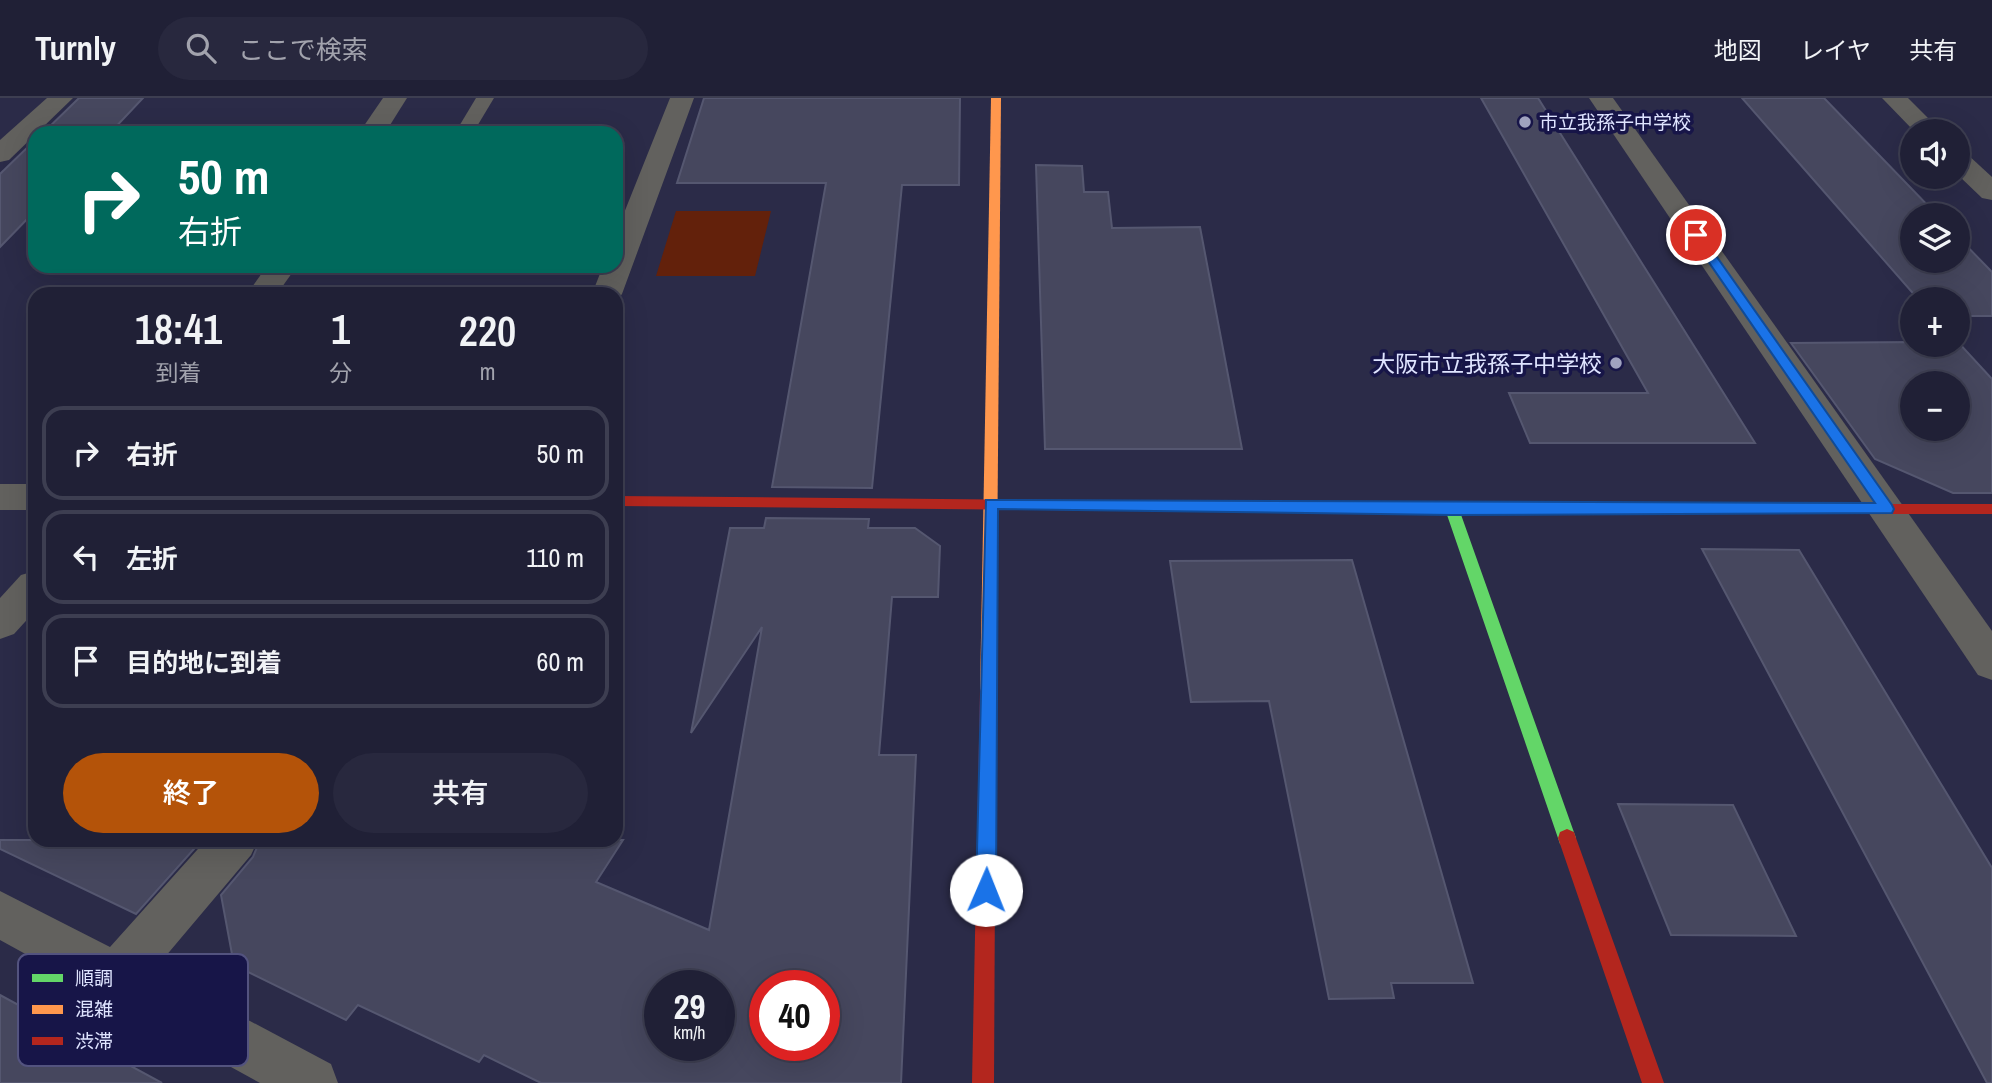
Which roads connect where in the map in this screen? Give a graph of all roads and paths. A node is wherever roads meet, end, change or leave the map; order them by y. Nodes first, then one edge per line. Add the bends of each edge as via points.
1 (61, 98) edge
2 (395, 98) edge
3 (485, 98) edge
4 (682, 98) edge
5 (996, 98) edge
6 (1601, 98) edge
7 (1894, 98) edge
8 (1916, 119) edge
9 (30, 126) edge
10 (377, 126) edge
11 (468, 126) edge
12 (28, 128) edge
13 (0, 154) edge
14 (1970, 171) edge
15 (1992, 192) edge
16 (623, 252) edge
17 (0, 496) edge
18 (28, 497) edge
19 (623, 501) edge
20 (991, 503) junction
21 (1452, 509) junction
22 (1886, 509) junction
23 (1992, 509) edge
24 (28, 593) edge
25 (0, 623) edge
26 (1992, 663) edge
27 (229, 847) edge
28 (0, 914) edge
29 (74, 954) edge
30 (136, 954) edge
31 (248, 1048) edge
32 (312, 1083) edge
33 (983, 1083) edge
34 (1654, 1083) edge

1 - 9 street
2 - 10 street
3 - 11 lane
4 - 16 street
5 - 20 street
6 - 22 street
7 - 8 street
12 - 13 street
14 - 15 street
17 - 18 street
19 - 20 street
20 - 21 street
20 - 33 street
21 - 22 street
21 - 34 street
22 - 23 street
22 - 26 street
24 - 25 street
27 - 30 street
28 - 29 street
31 - 32 street

